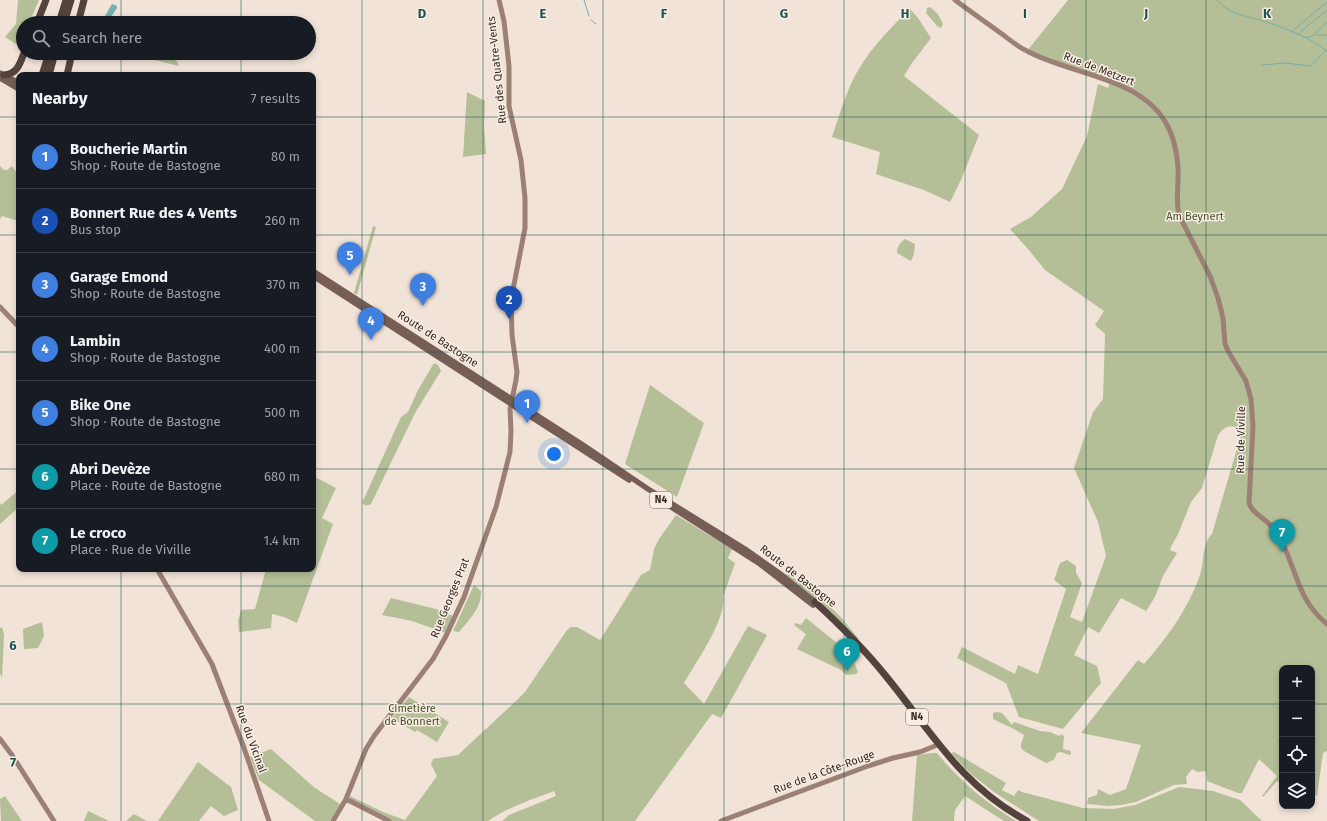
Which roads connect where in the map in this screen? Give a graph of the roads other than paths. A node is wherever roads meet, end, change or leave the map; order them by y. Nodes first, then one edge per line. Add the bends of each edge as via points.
1 (46, 0) edge
2 (66, 0) edge
3 (71, 0) edge
4 (84, 0) edge
5 (499, 0) edge
6 (955, 0) edge
7 (39, 16) edge
8 (60, 16) edge
9 (66, 16) edge
10 (80, 16) edge
11 (21, 60) edge
12 (48, 60) edge
13 (52, 60) edge
14 (70, 60) edge
15 (46, 72) edge
16 (47, 72) edge
17 (68, 72) edge
18 (1, 75) edge
19 (16, 82) edge
20 (16, 86) edge
21 (1177, 198) joint
22 (316, 273) edge
23 (316, 278) edge
24 (0, 307) edge
25 (16, 325) edge
26 (511, 401) junction
27 (159, 572) edge
28 (814, 604) junction
29 (1327, 624) edge
30 (0, 739) edge
31 (935, 746) junction
32 (346, 799) junction
33 (54, 821) edge
34 (269, 821) edge
35 (333, 821) edge
36 (389, 821) edge
37 (721, 821) edge
38 (1020, 821) edge
39 (1027, 821) edge

1 - 7 highway
2 - 8 highway
3 - 9 highway
4 - 10 highway
5 - 26 street, Rue des Quatre-Vents via 509,59 509,106 521,160 525,198 525,228 511,300 517,372
6 - 21 street, Rue de Metzert via 1027,51 1110,82 1139,96 1157,110 1167,125 1176,152
11 - 18 highway via 16,71
12 - 15 highway
13 - 16 highway
14 - 17 highway
18 - 19 main road
18 - 20 main road
21 - 29 street, Rue de Viville via 1176,206 1183,224 1210,276 1218,298 1225,344 1246,381 1252,399 1250,507 1276,532 1302,594
22 - 26 main road, Route de Bastogne / N4
23 - 26 main road, Route de Bastogne / N4
24 - 25 street
26 - 28 main road, Route de Bastogne / N4 via 751,553 793,584
26 - 32 street, Rue Georges Prat via 510,452 505,477 456,616 433,659 374,736
27 - 34 street, Rue du Vicinal via 212,664
28 - 31 highway, Route de Bastogne / N4 via 882,677
28 - 39 highway, Route de Bastogne / N4 via 863,649 964,774 996,801
30 - 33 street
31 - 37 street, Rue de la Côte-Rouge via 868,766
31 - 38 highway, Route de Bastogne / N4 via 956,772 978,792
32 - 35 street, Rue Georges Prat
32 - 36 street

